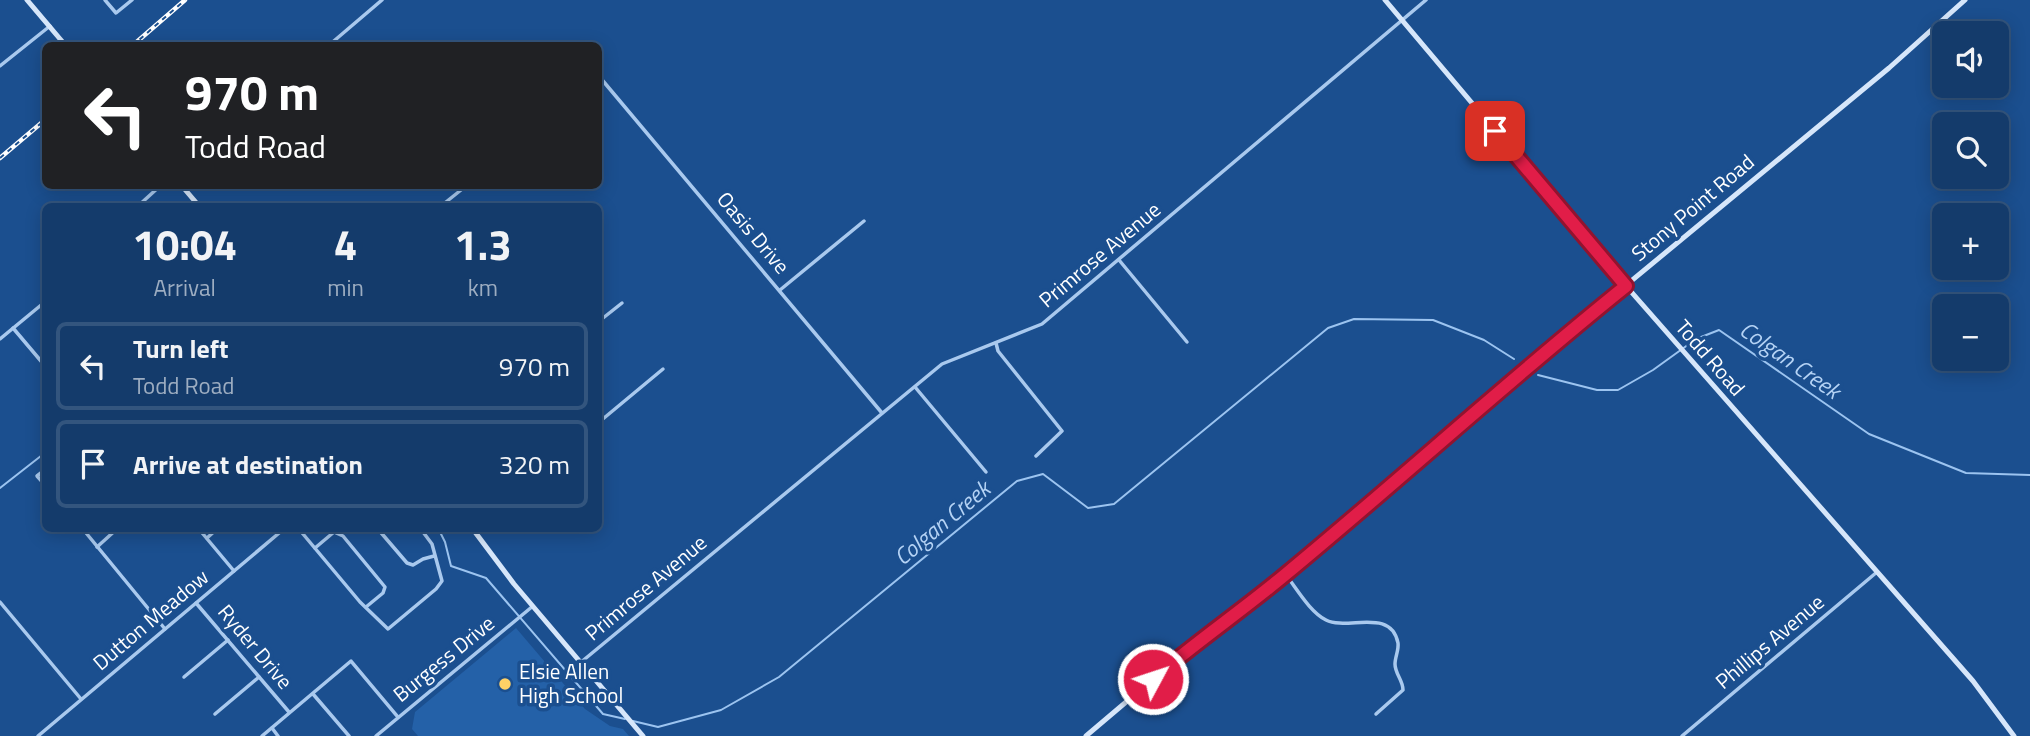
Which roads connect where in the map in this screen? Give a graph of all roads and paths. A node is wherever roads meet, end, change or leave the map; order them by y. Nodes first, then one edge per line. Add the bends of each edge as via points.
1 (27, 0) edge
2 (105, 0) edge
3 (132, 0) edge
4 (382, 0) edge
5 (1385, 0) edge
6 (1426, 0) edge
7 (1965, 0) edge
8 (1402, 20) junction
9 (50, 26) junction
10 (63, 42) edge
11 (333, 42) edge
12 (0, 66) edge
13 (602, 79) edge
14 (157, 189) edge
15 (185, 189) edge
16 (462, 189) edge
17 (141, 203) edge
18 (197, 203) edge
19 (445, 203) edge
20 (864, 221) dead end
21 (1119, 260) junction
22 (1626, 286) junction
23 (780, 290) junction
24 (621, 303) dead end
25 (42, 304) edge
26 (602, 319) edge
27 (13, 328) junction
28 (0, 339) edge
29 (1187, 342) dead end
30 (996, 343) junction
31 (42, 362) edge
32 (663, 369) dead end
33 (915, 387) junction
34 (882, 413) junction
35 (602, 421) edge
36 (1036, 456) dead end
37 (986, 472) dead end
38 (85, 532) edge
39 (114, 532) edge
40 (201, 532) edge
41 (213, 532) edge
42 (280, 532) edge
43 (301, 532) edge
44 (380, 532) edge
45 (423, 532) edge
46 (475, 532) edge
47 (206, 538) junction
48 (97, 547) junction
49 (315, 548) junction
50 (434, 556) junction
51 (234, 571) junction
52 (1878, 572) junction
53 (1285, 575) junction
54 (0, 602) edge
55 (197, 603) junction
56 (533, 606) junction
57 (366, 607) junction
58 (165, 629) junction
59 (228, 640) junction
60 (580, 663) junction
61 (184, 677) dead end
62 (259, 677) junction
63 (313, 694) junction
64 (81, 699) junction
65 (289, 712) junction
66 (215, 714) dead end
67 (1376, 714) dead end
68 (398, 718) junction
69 (272, 728) junction
70 (38, 736) edge
71 (262, 736) edge
72 (278, 736) edge
73 (349, 736) edge
74 (376, 736) edge
75 (643, 736) edge
76 (1086, 736) edge
77 (1682, 736) edge
78 (2014, 736) edge

1 - 9 main road
2 - 3 street via 116,13
4 - 11 street
5 - 8 main road, Todd Road
6 - 8 street, Primrose Avenue
7 - 22 main road, Stony Point Road
8 - 21 street, Primrose Avenue
8 - 22 main road, Todd Road
9 - 10 main road
9 - 12 street
13 - 23 street, Oasis Drive
14 - 17 street
15 - 18 main road
16 - 19 street
20 - 23 street
21 - 29 street
21 - 30 street, Primrose Avenue via 1042,324
22 - 52 main road, Todd Road
22 - 53 main road, Stony Point Road
23 - 34 street, Oasis Drive
24 - 26 street
25 - 27 street
27 - 28 street
27 - 31 street
30 - 33 street, Primrose Avenue via 943,364
30 - 36 street via 1062,432
32 - 35 street
33 - 34 street, Primrose Avenue
33 - 37 street
34 - 60 street, Primrose Avenue
38 - 48 street
39 - 48 street
40 - 47 street
41 - 47 street
42 - 51 street, Dutton Meadow
43 - 49 street
44 - 50 street via 407,563
45 - 50 street
46 - 56 main road
47 - 51 street
48 - 58 street
49 - 57 street
49 - 57 street via 334,532 341,534 385,587
50 - 57 street via 441,584 388,629
51 - 55 street, Dutton Meadow
52 - 77 street, Phillips Avenue
52 - 78 main road, Todd Road via 1973,681
53 - 67 street via 1330,622 1378,622 1391,630 1398,642 1395,665 1404,685
53 - 76 main road, Stony Point Road via 1195,643
54 - 64 street
55 - 58 street, Dutton Meadow
55 - 59 street, Ryder Drive
56 - 60 main road
56 - 68 street, Burgess Drive
58 - 64 street, Dutton Meadow
59 - 61 street
59 - 62 street, Ryder Drive
60 - 75 main road
62 - 65 street, Ryder Drive
62 - 66 street
63 - 65 street
63 - 68 street via 351,661
63 - 73 street
64 - 70 street, Dutton Meadow
65 - 69 street
68 - 74 street, Burgess Drive
69 - 71 street
69 - 72 street

